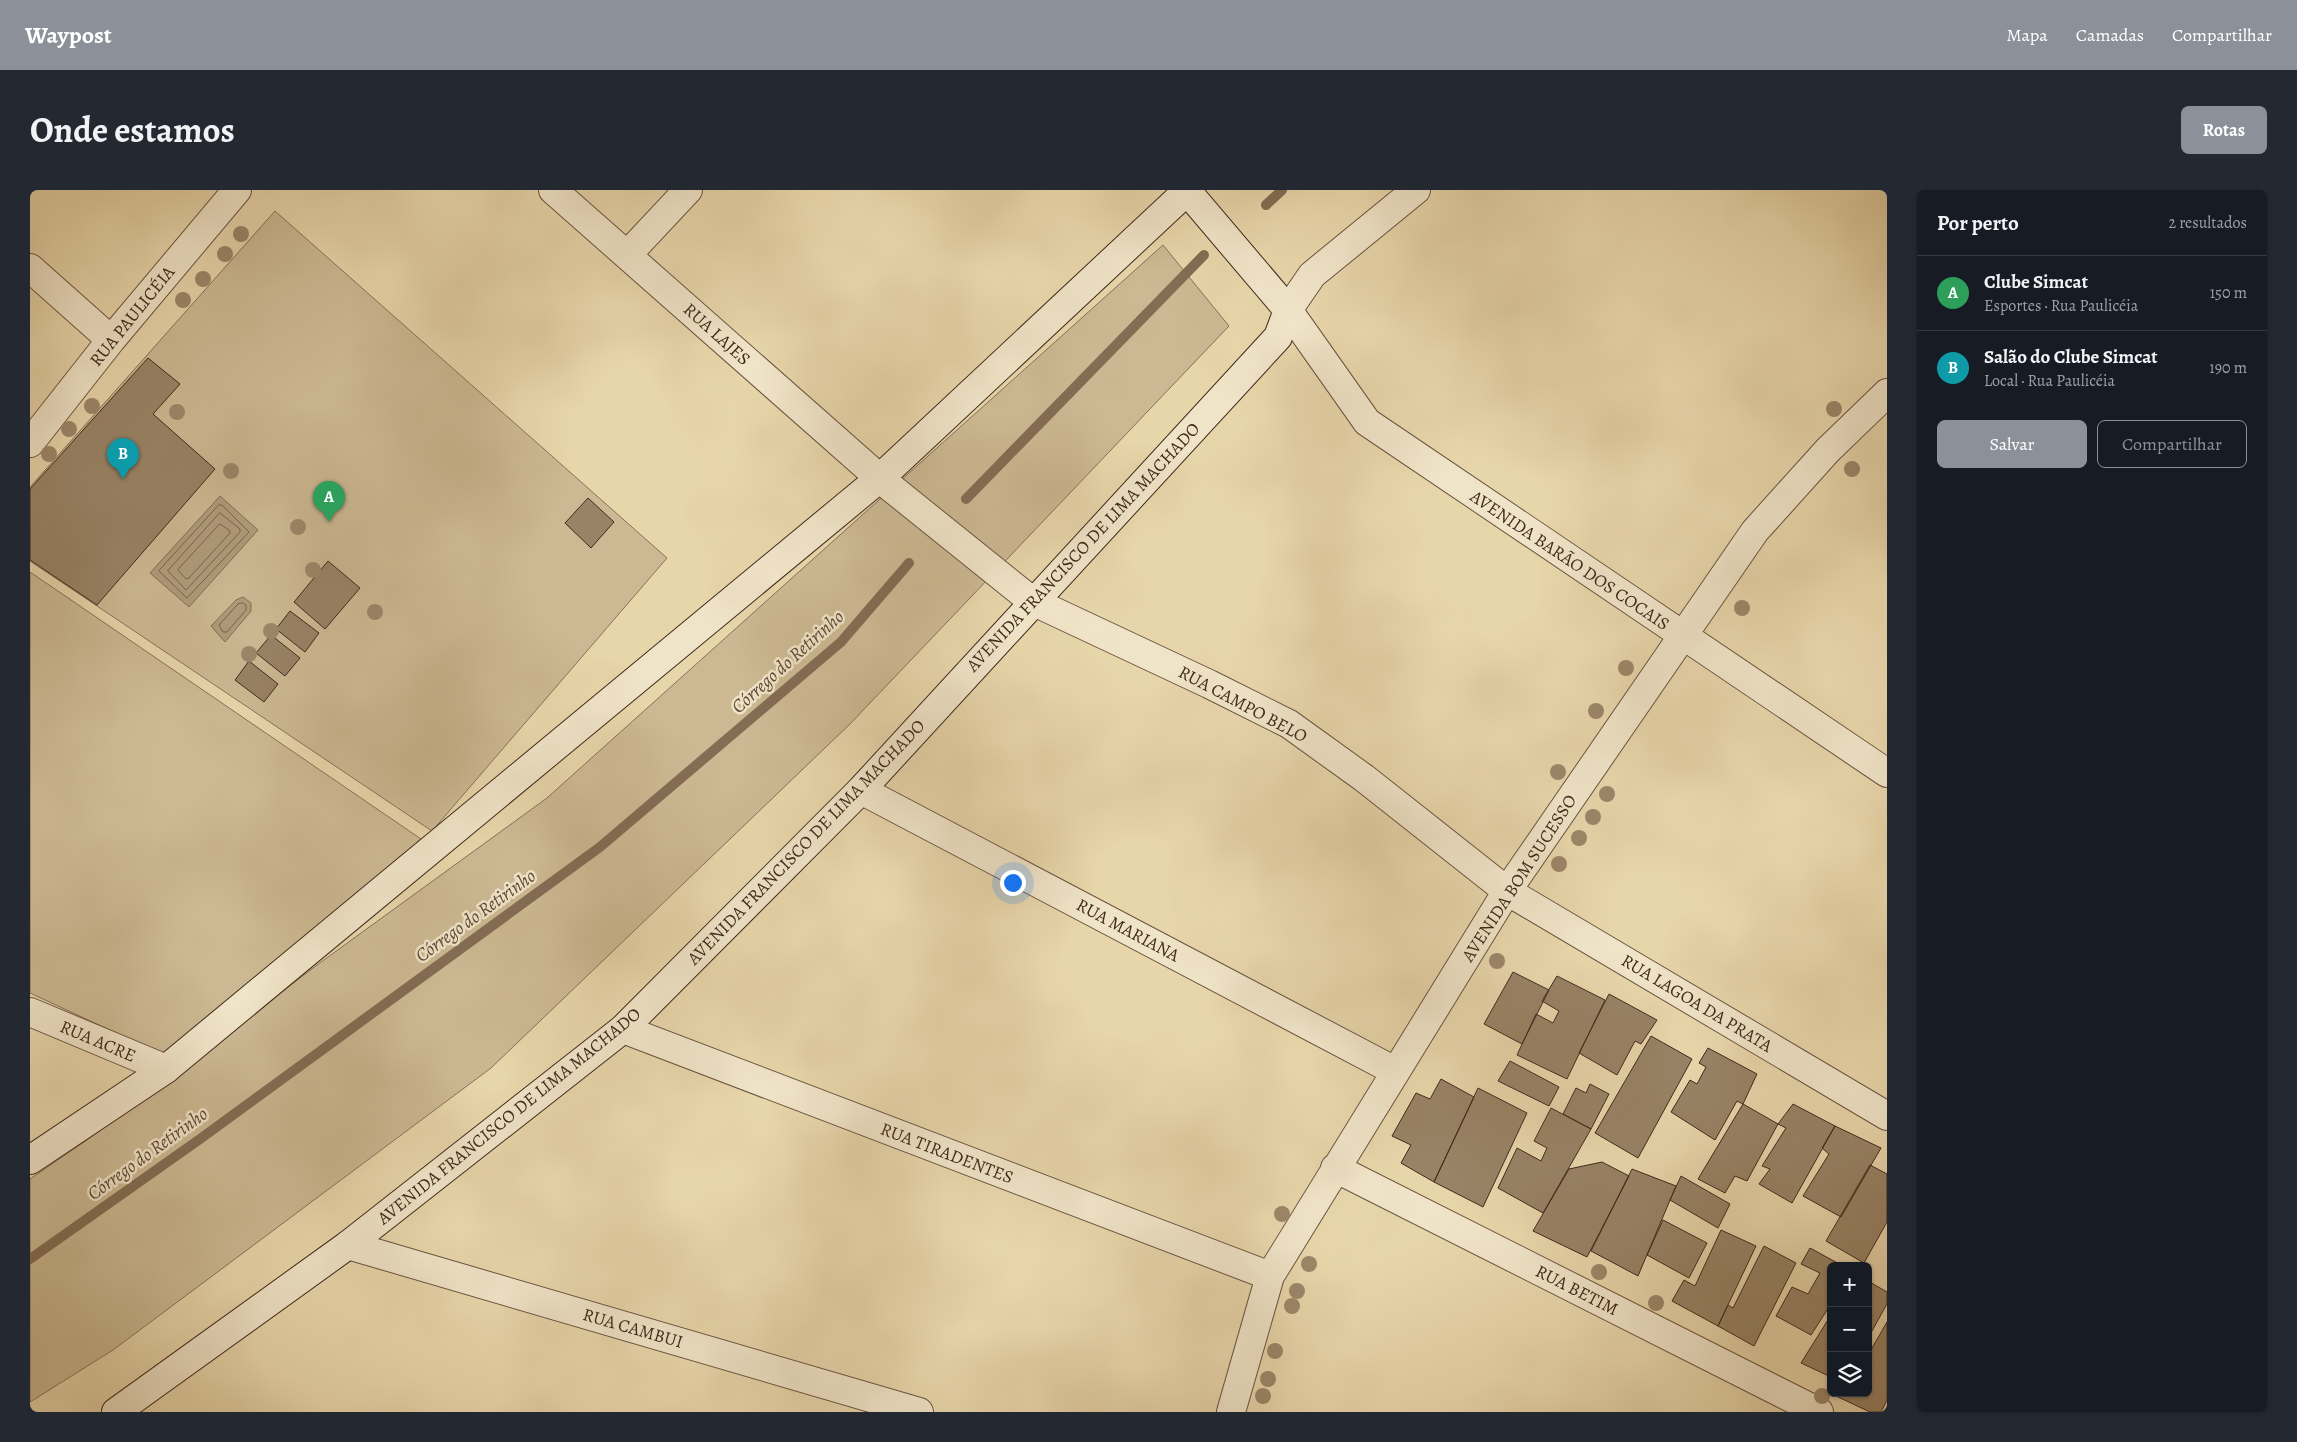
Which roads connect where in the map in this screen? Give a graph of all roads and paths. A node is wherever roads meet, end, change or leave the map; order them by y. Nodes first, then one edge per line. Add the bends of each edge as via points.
1 (237, 190) edge
2 (554, 190) edge
3 (688, 190) edge
4 (1187, 190) edge
5 (1416, 190) edge
6 (628, 254) junction
7 (30, 268) edge
8 (1288, 310) junction
9 (112, 340) junction
10 (1887, 394) edge
11 (30, 444) edge
12 (880, 478) junction
13 (1032, 601) junction
14 (1682, 636) junction
15 (1887, 773) edge
16 (861, 790) junction
17 (1507, 891) junction
18 (30, 1012) edge
19 (623, 1029) junction
20 (166, 1069) junction
21 (1395, 1071) junction
22 (1887, 1116) edge
23 (30, 1160) edge
24 (1335, 1168) junction
25 (348, 1245) junction
26 (1270, 1276) junction
27 (116, 1412) edge
28 (919, 1412) edge
29 (1231, 1412) edge
30 (1818, 1412) edge

1 - 9 street, RUA PAULICÉIA
2 - 6 street, RUA LAJES
3 - 6 street
4 - 8 street, AVENIDA BARÃO DOS COCAIS
4 - 12 street
5 - 8 street, AVENIDA FRANCISCO DE LIMA MACHADO via 1312,275
6 - 12 street, RUA LAJES
7 - 9 street
8 - 13 street, AVENIDA FRANCISCO DE LIMA MACHADO via 1278,337
8 - 14 street, AVENIDA BARÃO DOS COCAIS via 1367,422
9 - 11 street, RUA PAULICÉIA
10 - 14 street, AVENIDA BOM SUCESSO via 1828,450 1755,531
12 - 13 street, RUA LAJES
12 - 20 street
13 - 16 street, AVENIDA FRANCISCO DE LIMA MACHADO
13 - 17 street, RUA CAMPO BELO via 1288,724 1364,778
14 - 15 street, AVENIDA BARÃO DOS COCAIS
14 - 17 street, AVENIDA BOM SUCESSO
16 - 19 street, AVENIDA FRANCISCO DE LIMA MACHADO
16 - 21 street, RUA MARIANA
17 - 21 street, AVENIDA BOM SUCESSO
17 - 22 street, RUA LAGOA DA PRATA
18 - 20 street, RUA ACRE
19 - 25 street, AVENIDA FRANCISCO DE LIMA MACHADO
19 - 26 street, RUA TIRADENTES
20 - 23 street
21 - 24 street, AVENIDA BOM SUCESSO
24 - 26 street, AVENIDA BOM SUCESSO
24 - 30 street, RUA BETIM
25 - 27 street, AVENIDA FRANCISCO DE LIMA MACHADO
25 - 28 street, RUA CAMBUI
26 - 29 street, AVENIDA BOM SUCESSO

